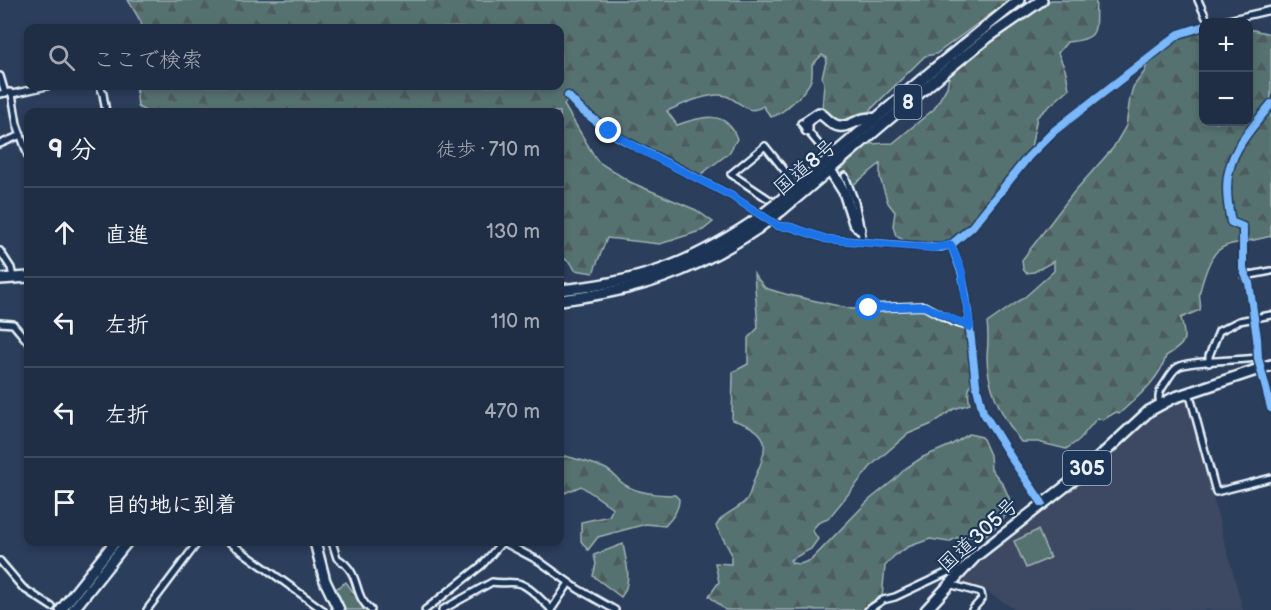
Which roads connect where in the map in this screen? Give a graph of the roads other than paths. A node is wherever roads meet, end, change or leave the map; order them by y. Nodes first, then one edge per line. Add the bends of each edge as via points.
1 (1019, 0) edge
2 (1042, 0) edge
3 (1198, 0) edge
4 (1271, 10) edge
5 (1206, 18) edge
6 (1236, 18) edge
7 (1199, 27) edge
8 (0, 76) edge
9 (30, 90) edge
10 (102, 90) edge
11 (2, 94) edge
12 (12, 94) junction
13 (568, 96) dead end
14 (1271, 104) edge
15 (105, 108) edge
16 (876, 118) junction
17 (804, 127) joint
18 (21, 135) junction
19 (0, 144) edge
20 (24, 144) edge
21 (821, 147) tunnel mouth
22 (830, 170) junction
23 (845, 176) tunnel mouth
24 (797, 186) junction
25 (779, 207) junction
26 (754, 226) junction
27 (860, 229) junction
28 (863, 241) junction
29 (951, 245) junction
30 (0, 251) edge
31 (1271, 271) edge
32 (1245, 276) junction
33 (13, 277) junction
34 (24, 277) edge
35 (0, 279) edge
36 (564, 291) edge
37 (564, 299) edge
38 (869, 308) dead end
39 (1271, 315) edge
40 (1254, 317) junction
41 (0, 323) edge
42 (970, 327) junction
43 (24, 337) edge
44 (1209, 363) junction
45 (1263, 363) edge
46 (1189, 392) junction
47 (1161, 403) junction
48 (1271, 408) edge
49 (1271, 478) edge
50 (1042, 503) junction
51 (111, 546) edge
52 (124, 546) edge
53 (195, 546) edge
54 (235, 546) edge
55 (316, 546) edge
56 (333, 546) edge
57 (499, 546) edge
58 (510, 546) edge
59 (0, 561) edge
60 (961, 571) junction
61 (569, 583) junction
62 (949, 584) junction
63 (434, 608) edge
64 (56, 609) edge
65 (551, 609) edge
66 (73, 610) edge
67 (147, 610) edge
68 (322, 610) edge
69 (339, 610) edge
70 (371, 610) edge
71 (425, 610) edge
72 (442, 610) edge
73 (615, 610) edge
74 (868, 610) edge
75 (926, 610) edge
76 (972, 610) edge

1 - 16 highway, 国道8号 / 8
2 - 22 highway, 国道8号 / 8 via 942,74
3 - 5 street
4 - 6 street
7 - 29 street via 1173,38 1054,131 972,227
8 - 11 street
9 - 12 street
10 - 15 street
11 - 12 street
12 - 18 street
13 - 28 street via 617,137 732,196 778,226 826,239
14 - 32 street via 1236,154 1229,171 1229,213 1231,222 1243,227
16 - 17 highway via 838,126 819,113
16 - 24 highway, 国道8号 / 8
17 - 21 street
18 - 19 street
18 - 20 street
22 - 25 highway, 国道8号 / 8
22 - 27 highway
23 - 27 street
24 - 25 highway, 国道8号 / 8
24 - 25 street via 765,146 731,174
25 - 26 highway, 国道8号 / 8, bridge
26 - 36 highway, 国道8号 / 8 via 702,254 641,277
26 - 37 highway, 国道8号 / 8 via 721,252 675,274 620,290
27 - 28 street
28 - 29 street via 933,248
29 - 42 street via 962,272
30 - 33 street
31 - 32 street
32 - 40 street
33 - 34 highway
33 - 35 highway
38 - 42 street via 924,306
39 - 40 street
40 - 44 street via 1219,331
40 - 45 street
41 - 43 street via 13,324
42 - 50 street via 983,412
44 - 45 street
44 - 47 street via 1177,367 1161,389
45 - 46 highway, 国道305号 / 305
45 - 48 street
46 - 47 highway, 国道305号 / 305
46 - 49 street via 1216,492
47 - 50 highway, 国道305号 / 305 via 1080,475
50 - 60 highway, 国道305号 / 305
51 - 64 highway
52 - 66 highway
53 - 67 street
54 - 68 street
55 - 69 highway via 325,581
56 - 70 street via 337,558 353,572 362,601
57 - 63 street
58 - 61 street
59 - 64 street via 27,591
60 - 62 highway, 国道305号 / 305
60 - 74 street via 948,572
61 - 65 street
61 - 73 street
62 - 75 highway, 国道305号 / 305
62 - 76 street via 981,593 982,599
63 - 71 street
65 - 72 street via 521,584 492,582

